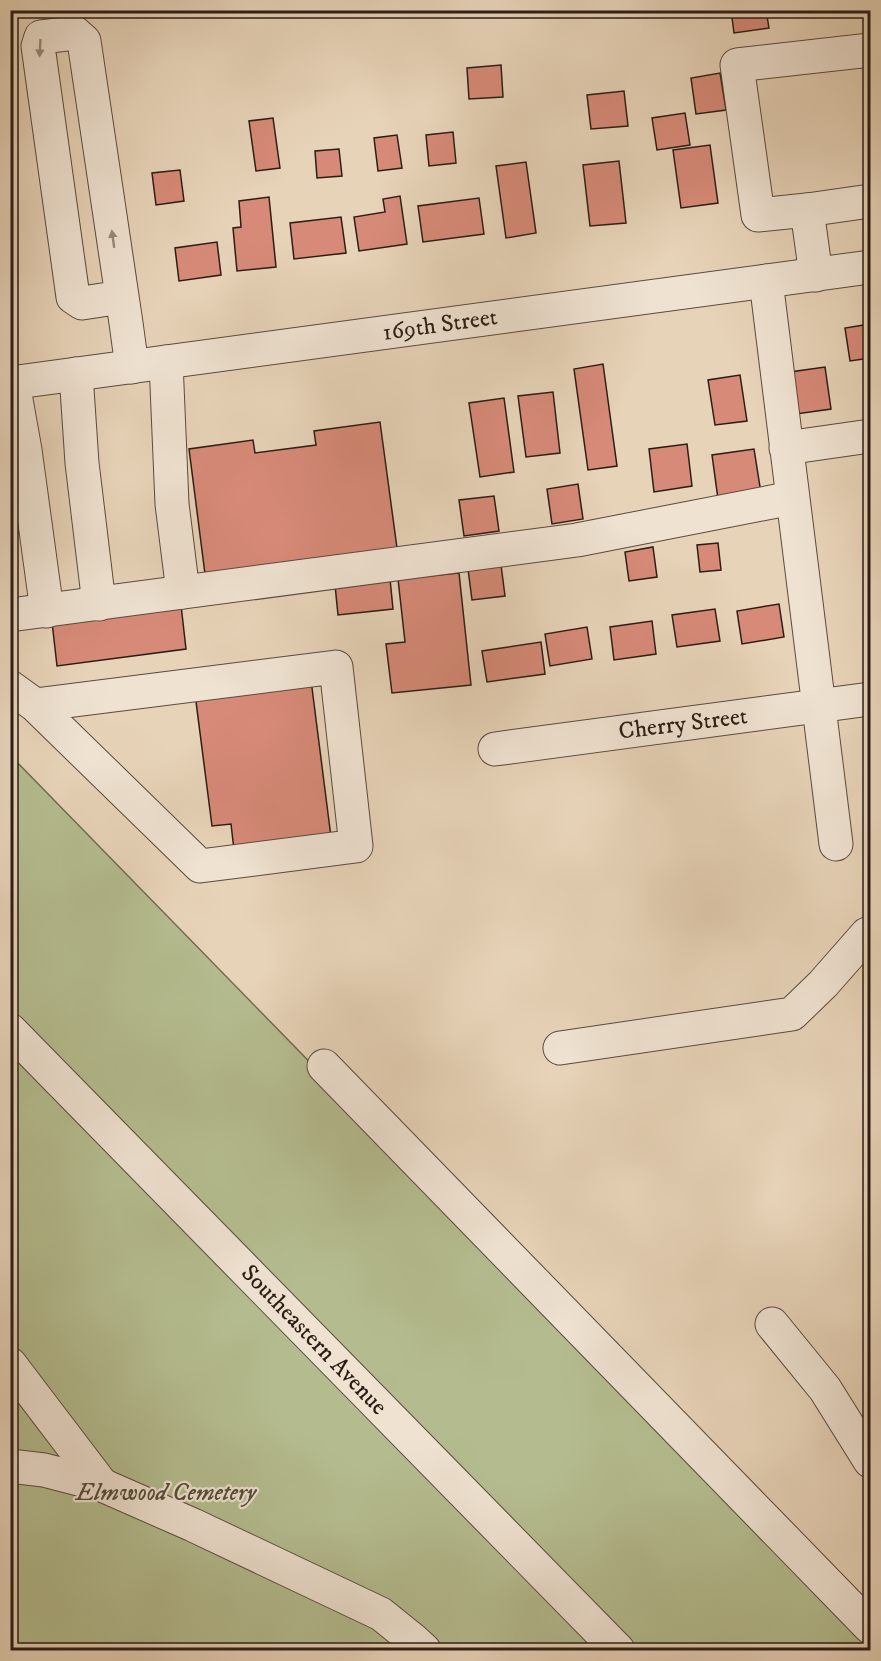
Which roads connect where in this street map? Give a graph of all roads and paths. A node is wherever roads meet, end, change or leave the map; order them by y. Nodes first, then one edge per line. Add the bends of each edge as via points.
1 (870, 50) edge
2 (870, 201) edge
3 (807, 210) junction
4 (870, 267) edge
5 (816, 275) junction
6 (766, 281) junction
7 (122, 297) junction
8 (166, 362) junction
9 (132, 367) junction
10 (76, 374) junction
11 (12, 383) edge
12 (870, 436) edge
13 (786, 448) junction
14 (792, 498) junction
15 (183, 592) junction
16 (99, 604) junction
17 (47, 610) junction
18 (10, 615) edge
19 (23, 696) edge
20 (870, 699) edge
21 (818, 706) junction
22 (495, 749) dead end
23 (836, 844) dead end
24 (870, 933) edge
25 (10, 1030) edge
26 (560, 1048) dead end
27 (324, 1066) dead end
28 (771, 1324) dead end
29 (10, 1364) edge
30 (870, 1461) edge
31 (10, 1466) edge
32 (102, 1485) junction
33 (870, 1627) edge
34 (424, 1650) edge
35 (618, 1650) edge

1 - 3 street via 737,65 758,215
2 - 3 street
3 - 5 street
4 - 5 street, 169th Street
5 - 6 street, 169th Street
6 - 8 street, 169th Street
6 - 13 street
7 -> 7 street via 84,41 75,33 41,37 38,46 73,297 82,303
7 - 9 street
8 - 9 street, 169th Street
8 - 15 street via 172,504
9 - 10 street, 169th Street
10 - 11 street, 169th Street
10 - 16 street
11 - 17 street
12 - 13 street
13 - 14 street
14 - 15 street via 577,540
14 - 21 street
15 - 16 street
16 - 17 street
17 - 18 street
19 - 19 street via 200,866 356,846 336,667
20 - 21 street, Cherry Street
21 - 22 street, Cherry Street
21 - 23 street
24 - 26 street via 792,1014
25 - 35 street, Southeastern Avenue
27 - 33 street
28 - 30 street via 825,1389
29 - 32 street
31 - 32 street
32 - 34 street via 381,1614

